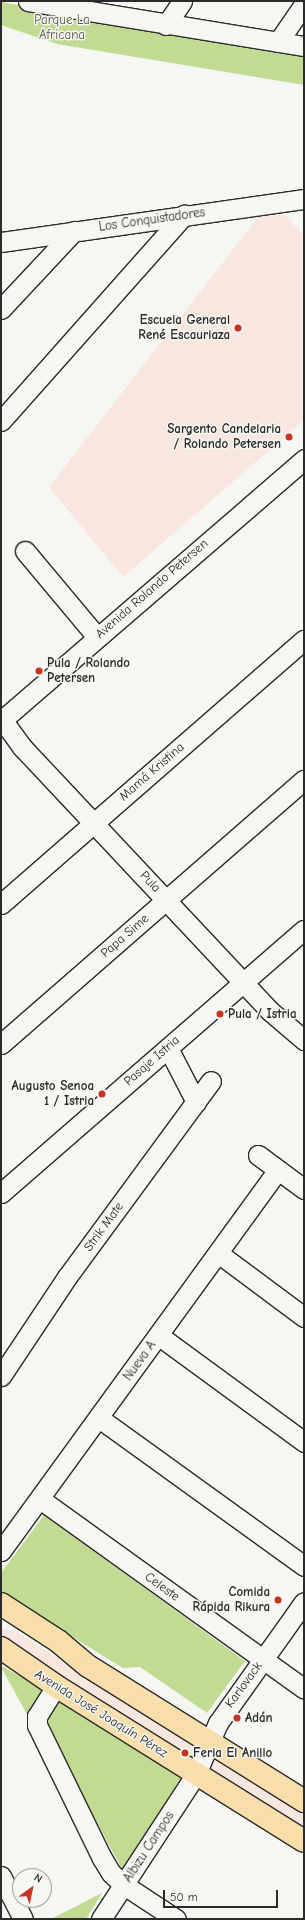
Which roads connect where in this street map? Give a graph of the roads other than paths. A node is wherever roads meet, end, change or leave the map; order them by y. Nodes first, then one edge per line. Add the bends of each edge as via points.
1 (28, 1) edge
2 (182, 1) edge
3 (49, 3) edge
4 (304, 4) edge
5 (166, 25) junction
6 (278, 42) junction
7 (304, 46) edge
8 (304, 199) edge
9 (184, 215) junction
10 (74, 231) junction
11 (1, 242) edge
12 (1, 309) edge
13 (1, 421) edge
14 (300, 469) edge
15 (25, 551) dead end
16 (97, 637) junction
17 (304, 640) edge
18 (1, 720) edge
19 (304, 780) edge
20 (94, 823) junction
21 (167, 900) junction
22 (1, 904) edge
23 (304, 930) edge
24 (244, 982) junction
25 (304, 1040) edge
26 (1, 1044) edge
27 (168, 1048) junction
28 (211, 1081) dead end
29 (196, 1102) junction
30 (258, 1155) dead end
31 (278, 1170) junction
32 (304, 1189) edge
33 (1, 1193) edge
34 (218, 1253) junction
35 (304, 1316) edge
36 (158, 1335) junction
37 (1, 1376) edge
38 (99, 1418) junction
39 (304, 1442) edge
40 (40, 1500) junction
41 (1, 1552) edge
42 (304, 1566) edge
43 (304, 1602) edge
44 (1, 1604) edge
45 (1, 1621) edge
46 (1, 1648) edge
47 (263, 1659) junction
48 (88, 1666) junction
49 (56, 1686) junction
50 (304, 1689) edge
51 (210, 1742) junction
52 (196, 1774) junction
53 (304, 1801) edge
54 (304, 1842) edge
55 (1, 1876) edge
56 (124, 1885) junction
57 (23, 1919) edge
58 (101, 1919) edge
59 (176, 1919) edge

1 - 3 street
2 - 5 street
3 - 5 street
4 - 6 street
5 - 6 street
6 - 7 street
8 - 9 street, Los Conquistadores
9 - 10 street, Los Conquistadores
9 - 13 street
10 - 11 street, Los Conquistadores
10 - 12 street
14 - 16 street, Avenida Rolando Petersen
15 - 16 street
16 - 18 street, Avenida Rolando Petersen
17 - 20 street, Mamá Kristina
18 - 20 street, Pula via 22,747
19 - 21 street, Papa Sime
20 - 21 street, Pula
20 - 22 street, Mamá Kristina
21 - 24 street, Pula
21 - 26 street, Papa Sime
23 - 24 street, Pasaje Istria
24 - 25 street, Pula via 270,1011
24 - 27 street, Pasaje Istria
27 - 29 street
27 - 33 street, Pasaje Istria
28 - 29 street, Strik Mate
29 - 37 street, Strik Mate via 40,1315
30 - 31 street
31 - 32 street
31 - 34 street, Nueva A
34 - 35 street
34 - 36 street, Nueva A
36 - 38 street, Nueva A
36 - 39 street
38 - 40 street, Nueva A
38 - 42 street
40 - 41 street, Nueva A
40 - 47 street, Celeste
43 - 47 street, Karlovack
44 - 48 main road via 58,1641
45 - 48 main road via 77,1663
46 - 49 main road, Avenida José Joaquín Pérez
47 - 50 street, Celeste
47 - 51 street, Karlovack via 218,1723
48 - 51 main road
49 - 52 main road, Avenida José Joaquín Pérez
49 - 56 street via 37,1716 37,1725 102,1858
51 - 52 street, Karlovack
51 - 53 main road
52 - 54 main road, Avenida José Joaquín Pérez
52 - 56 street, Albizu Campos
55 - 57 street
56 - 58 street, Albizu Campos
56 - 59 street

